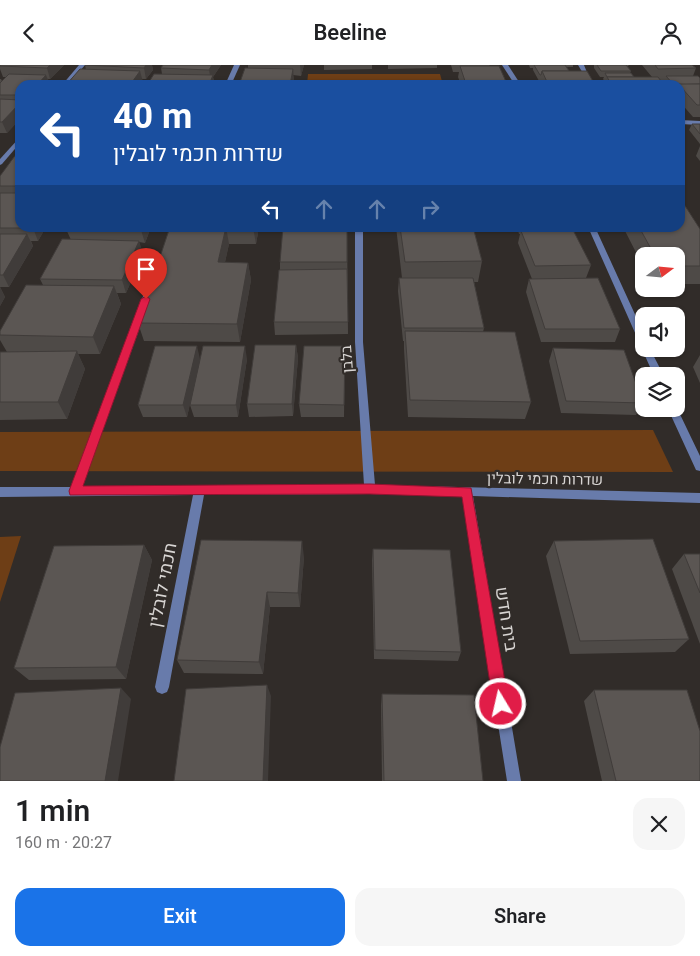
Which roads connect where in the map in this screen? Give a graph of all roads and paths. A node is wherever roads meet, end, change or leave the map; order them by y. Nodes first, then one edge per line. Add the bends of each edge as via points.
1 (82, 65) edge
2 (237, 65) edge
3 (505, 65) edge
4 (581, 65) edge
5 (586, 74) edge
6 (69, 80) edge
7 (230, 80) edge
8 (515, 80) edge
9 (685, 122) edge
10 (700, 123) edge
11 (15, 145) edge
12 (0, 163) edge
13 (359, 232) edge
14 (593, 232) edge
15 (155, 274) edge
16 (635, 324) edge
17 (677, 417) edge
18 (700, 467) edge
19 (370, 489) junction
20 (199, 490) junction
21 (75, 491) junction
22 (0, 492) edge
23 (467, 492) junction
24 (700, 498) edge
25 (162, 687) dead end
26 (514, 781) edge

1 - 6 street
2 - 7 street
3 - 8 street
4 - 5 street
9 - 10 street
11 - 12 street
13 - 19 street, בלבן via 359,342
14 - 16 street
15 - 21 street
17 - 18 street
19 - 20 street, שדרות חכמי לובלין
19 - 23 street, שדרות חכמי לובלין
20 - 21 street, שדרות חכמי לובלין
20 - 25 street, חכמי לובלין
21 - 22 street, שדרות חכמי לובלין
23 - 24 street, שדרות חכמי לובלין
23 - 26 street, בית חדש

